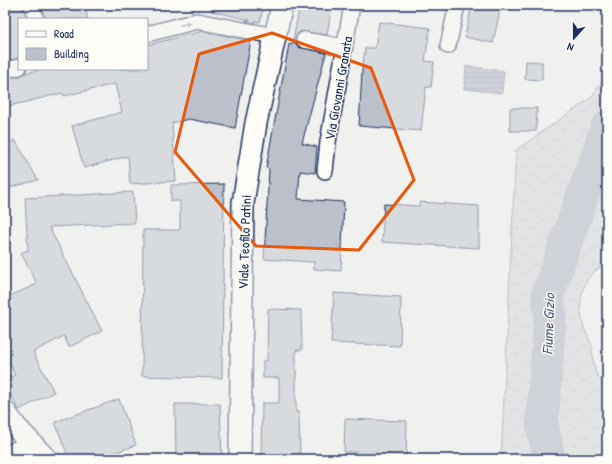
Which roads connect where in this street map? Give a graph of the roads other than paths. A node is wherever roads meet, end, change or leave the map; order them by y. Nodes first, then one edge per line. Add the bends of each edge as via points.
1 (32, 5) edge
2 (282, 5) edge
3 (352, 5) edge
4 (457, 5) edge
5 (36, 18) edge
6 (148, 34) edge
7 (275, 36) junction
8 (304, 40) dead end
9 (448, 46) dead end
10 (344, 47) junction
11 (18, 67) edge
12 (5, 70) edge
13 (325, 171) dead end
14 (5, 412) edge
15 (30, 443) junction
16 (5, 454) edge
17 (46, 459) edge
18 (240, 459) edge

1 - 5 street
2 - 7 main road, Viale Teofilo Patini
3 - 10 street, Via Giovanni Granata
4 - 9 street
6 -> 7 street via 197,20
7 - 18 main road, Viale Teofilo Patini via 256,123 243,203
8 - 10 street
10 - 13 street, Via Giovanni Granata
11 - 12 street
14 - 15 main road
15 - 16 street
15 - 17 main road

